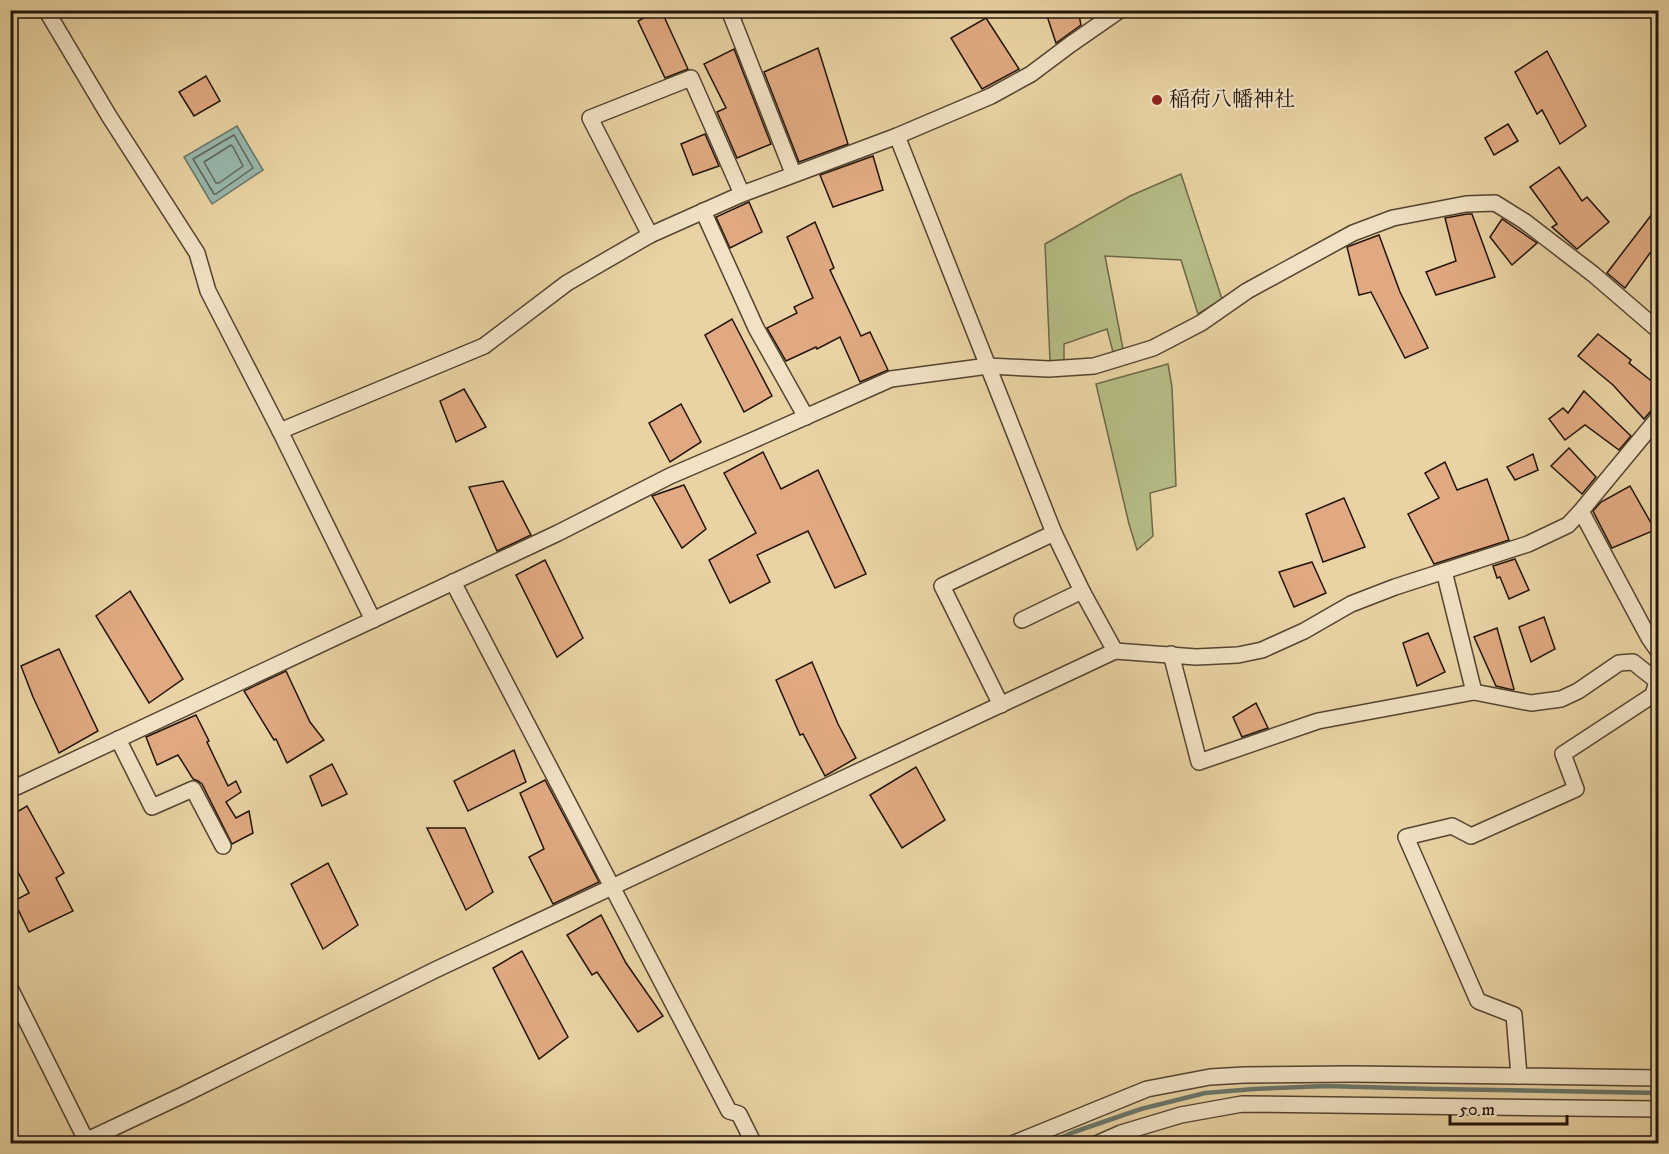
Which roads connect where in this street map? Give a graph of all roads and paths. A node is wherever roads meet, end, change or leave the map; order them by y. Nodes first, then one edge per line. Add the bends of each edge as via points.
1 (46, 10) edge
2 (729, 10) edge
3 (1120, 10) edge
4 (897, 136) junction
5 (793, 173) junction
6 (742, 194) junction
7 (703, 211) junction
8 (650, 235) junction
9 (1659, 330) edge
10 (988, 366) junction
11 (806, 417) junction
12 (1659, 418) edge
13 (280, 431) junction
14 (1581, 511) junction
15 (1054, 533) junction
16 (1444, 571) junction
17 (453, 582) junction
18 (1082, 591) junction
19 (373, 620) junction
20 (1022, 620) dead end
21 (1115, 651) junction
22 (1659, 651) edge
23 (1171, 654) junction
24 (1658, 680) edge
25 (1474, 692) junction
26 (1001, 705) junction
27 (118, 739) junction
28 (10, 790) edge
29 (223, 846) dead end
30 (612, 886) junction
31 (10, 988) edge
32 (1519, 1076) junction
33 (1659, 1078) edge
34 (1659, 1109) edge
35 (82, 1142) edge
36 (754, 1143) edge
37 (1012, 1143) edge
38 (1096, 1143) edge

1 - 13 street via 197,253 208,291
2 - 5 street
3 - 4 street via 1021,80
4 - 5 street
4 - 10 street
5 - 6 street
6 - 7 street
6 - 8 street via 691,78 590,118
7 - 8 street
7 - 11 street via 756,328
8 - 13 street via 567,283 483,346
9 - 10 street via 1524,221 1495,203 1466,204 1393,218 1353,234 1153,348 1094,366
10 - 11 street via 891,379
10 - 15 street
11 - 17 street via 670,476
12 - 14 street
13 - 19 street
14 - 16 street via 1568,525 1528,544
14 - 22 street
15 - 18 street
15 - 26 street via 942,586
16 - 23 street via 1352,604 1262,650 1238,656
16 - 25 street
17 - 19 street
17 - 30 street
18 - 20 street
18 - 21 street
19 - 27 street
21 - 23 street
21 - 26 street
23 - 25 street via 1199,762 1318,721
24 - 25 street via 1633,662 1619,663 1562,699 1531,703
24 - 32 street via 1653,694 1563,754 1576,789 1471,836 1452,826 1406,837 1478,1001 1514,1015
26 - 30 street
27 - 28 street
27 - 29 street via 152,807 193,789
30 - 35 street
30 - 36 street via 729,1111 739,1114
31 - 35 street
32 - 33 street
32 - 37 street via 1210,1077 1147,1089
34 - 38 street via 1242,1104 1181,1115

